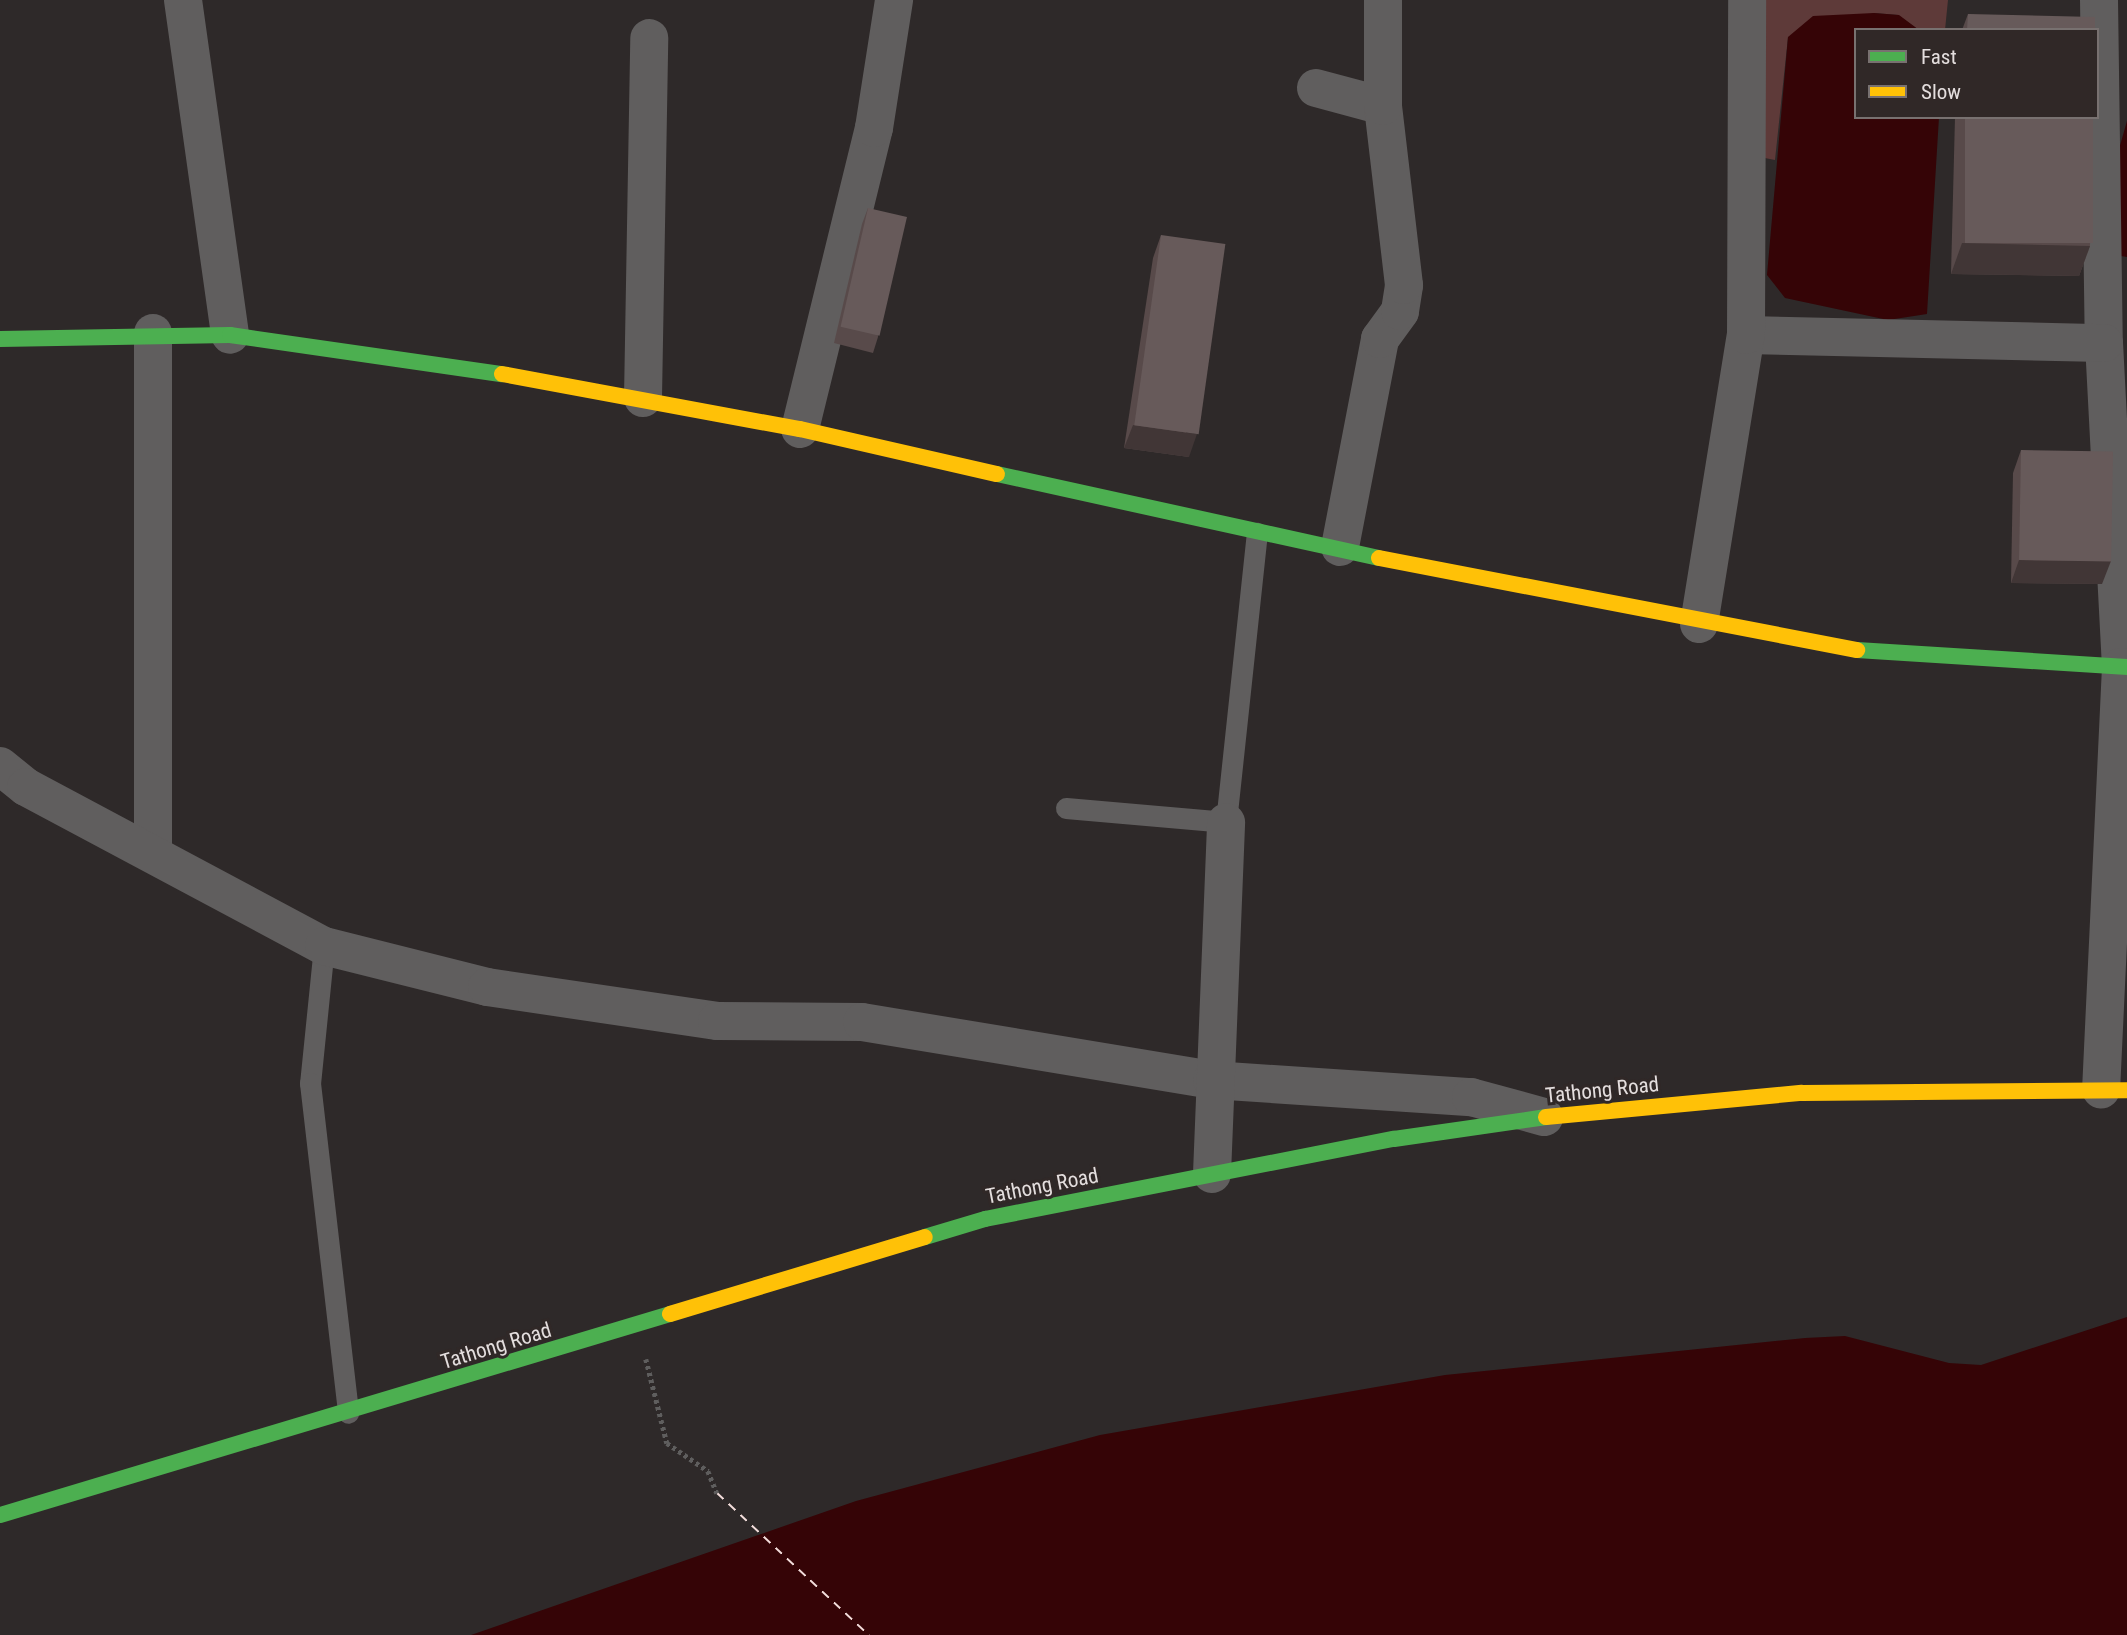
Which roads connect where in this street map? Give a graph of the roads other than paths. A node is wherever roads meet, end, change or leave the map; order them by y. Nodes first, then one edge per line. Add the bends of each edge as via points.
1 (184, 0) edge
2 (894, 0) edge
3 (1382, 0) edge
4 (1747, 0) edge
5 (2099, 0) edge
6 (649, 38) dead end
7 (1316, 88) dead end
8 (1383, 106) junction
9 (153, 333) junction
10 (230, 335) junction
11 (1746, 335) junction
12 (0, 339) edge
13 (2104, 343) junction
14 (643, 398) junction
15 (800, 429) junction
16 (1257, 533) junction
17 (1340, 547) junction
18 (1699, 624) junction
19 (2124, 667) edge
20 (0, 766) edge
21 (1066, 808) dead end
22 (1226, 822) junction
23 (153, 854) junction
24 (324, 946) junction
25 (1212, 1080) junction
26 (2114, 1090) edge
27 (1544, 1117) junction
28 (1212, 1174) junction
29 (348, 1413) junction
30 (0, 1514) edge

1 - 10 street
2 - 15 street via 874,128
3 - 8 street
4 - 11 street
5 - 13 street
6 - 14 street
7 - 8 street
8 - 17 street via 1404,285 1400,311 1380,339
9 - 10 main road
9 - 12 main road
9 - 23 street
10 - 14 main road
11 - 13 street
11 - 18 street
13 - 19 street
14 - 15 main road
15 - 16 main road
16 - 17 main road
16 - 22 lane
17 - 18 main road
18 - 19 main road via 1899,657
19 - 26 street
20 - 23 street via 26,787
21 - 22 lane
22 - 25 street
23 - 24 street
24 - 25 street via 613,1010 717,1021 862,1023
24 - 29 lane via 310,1083
25 - 27 street via 1471,1097
25 - 28 street
26 - 27 main road, Tathong Road via 1802,1093
27 - 28 main road, Tathong Road
28 - 29 main road, Tathong Road via 985,1219
29 - 30 main road, Tathong Road

